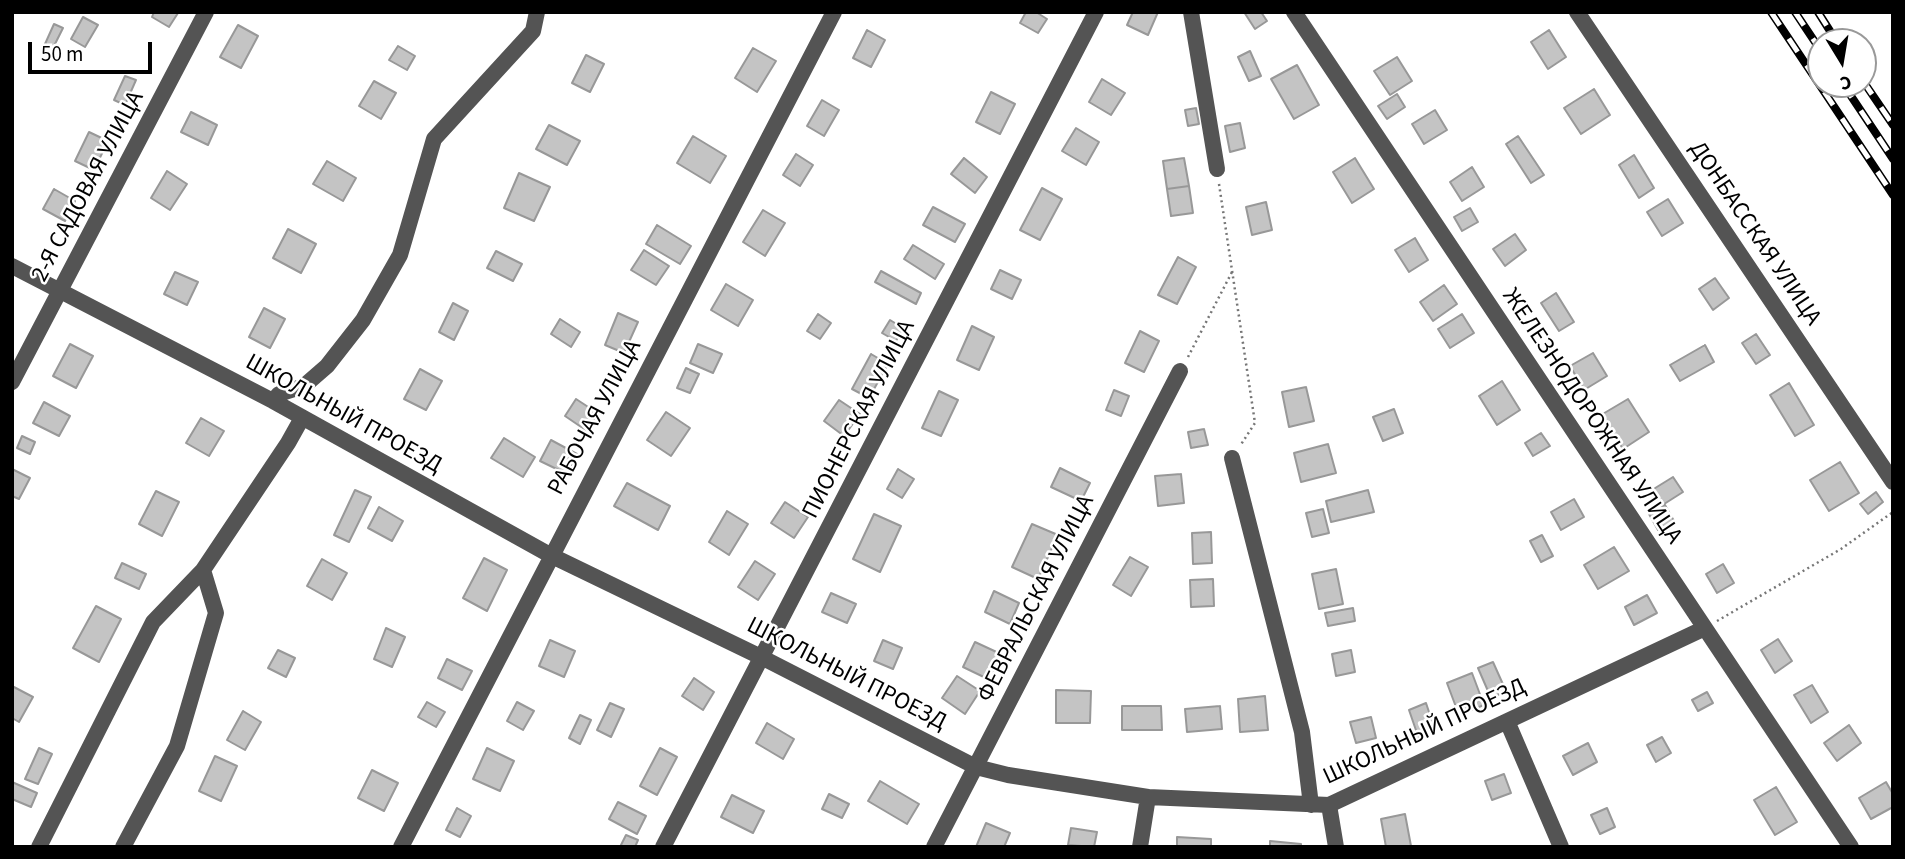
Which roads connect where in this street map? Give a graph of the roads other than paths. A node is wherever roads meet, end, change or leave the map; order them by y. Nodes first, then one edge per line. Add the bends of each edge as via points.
1 (206, 12) edge
2 (537, 12) edge
3 (834, 12) edge
4 (1096, 12) edge
5 (1191, 12) edge
6 (1294, 12) edge
7 (1577, 12) edge
8 (1217, 169) road end
9 (12, 266) edge
10 (61, 290) junction
11 (1181, 372) road end
12 (12, 382) edge
13 (273, 401) junction
14 (302, 418) junction
15 (1232, 458) road end
16 (1893, 482) edge
17 (550, 555) junction
18 (203, 570) junction
19 (1705, 628) junction
20 (763, 658) junction
21 (1507, 721) junction
22 (976, 766) junction
23 (1148, 796) junction
24 (1311, 805) junction
25 (1329, 805) junction
26 (39, 847) edge
27 (123, 847) edge
28 (401, 847) edge
29 (663, 847) edge
30 (934, 847) edge
31 (1140, 847) edge
32 (1336, 847) edge
33 (1561, 847) edge
34 (1852, 847) edge

1 - 10 street, 2-Я САДОВАЯ УЛИЦА
2 - 13 street via 533,31 434,139 400,255 363,320 327,366 304,386 279,394
3 - 17 street, РАБОЧАЯ УЛИЦА
4 - 20 street, ПИОНЕРСКАЯ УЛИЦА
5 - 8 street
6 - 19 street, ЖЕЛЕЗНОДОРОЖНАЯ УЛИЦА
7 - 16 street, ДОНБАССКАЯ УЛИЦА
9 - 10 street, ШКОЛЬНЫЙ ПРОЕЗД
10 - 12 street, 2-Я САДОВАЯ УЛИЦА
10 - 13 street, ШКОЛЬНЫЙ ПРОЕЗД
11 - 22 street, ФЕВРАЛЬСКАЯ УЛИЦА
13 - 14 street, ШКОЛЬНЫЙ ПРОЕЗД
14 - 17 street, ШКОЛЬНЫЙ ПРОЕЗД
14 - 18 street
15 - 24 street via 1301,732
17 - 20 street, ШКОЛЬНЫЙ ПРОЕЗД
17 - 28 street, РАБОЧАЯ УЛИЦА
18 - 26 street via 153,622
18 - 27 street via 216,613 177,746
19 - 21 street, ШКОЛЬНЫЙ ПРОЕЗД
19 - 34 street, ЖЕЛЕЗНОДОРОЖНАЯ УЛИЦА
20 - 22 street, ШКОЛЬНЫЙ ПРОЕЗД
20 - 29 street, ПИОНЕРСКАЯ УЛИЦА
21 - 25 street, ШКОЛЬНЫЙ ПРОЕЗД
21 - 33 street
22 - 23 street, ШКОЛЬНЫЙ ПРОЕЗД
22 - 30 street, ФЕВРАЛЬСКАЯ УЛИЦА
23 - 24 street, ШКОЛЬНЫЙ ПРОЕЗД
23 - 31 street
24 - 25 street, ШКОЛЬНЫЙ ПРОЕЗД
25 - 32 street

